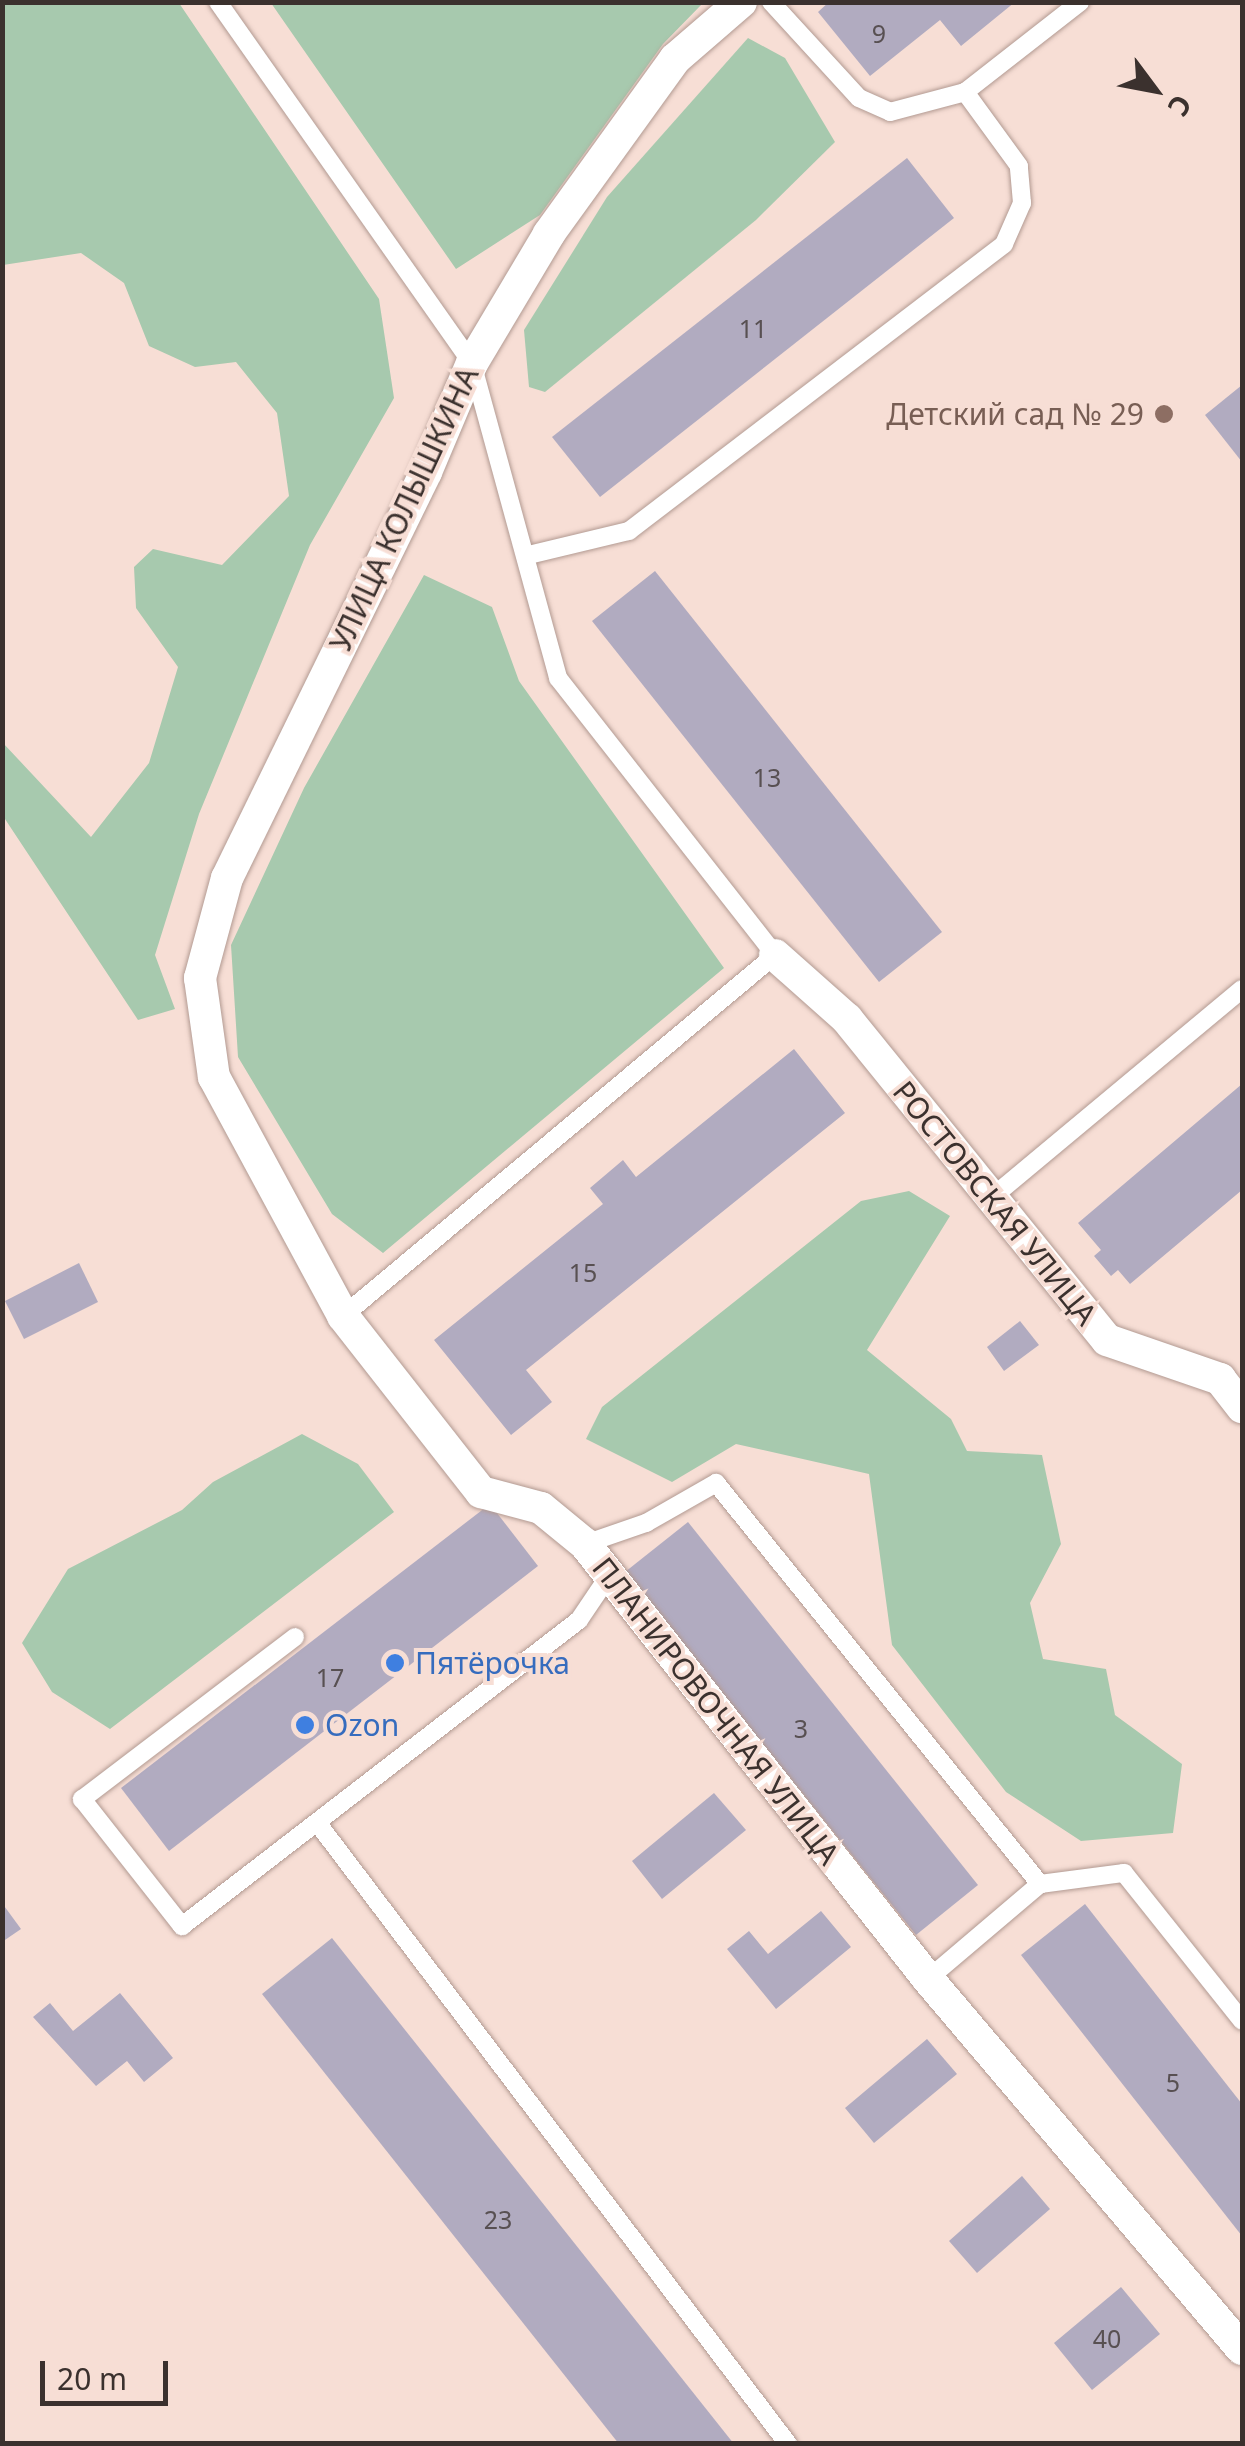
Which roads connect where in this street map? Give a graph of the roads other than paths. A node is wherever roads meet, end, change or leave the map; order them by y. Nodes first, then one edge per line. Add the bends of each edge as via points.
1 (218, 2) edge
2 (741, 2) edge
3 (771, 2) edge
4 (1080, 2) edge
5 (965, 92) junction
6 (472, 362) junction
7 (529, 555) junction
8 (776, 955) junction
9 (1242, 989) edge
10 (214, 1077) joint
11 (990, 1199) junction
12 (342, 1316) junction
13 (1242, 1407) edge
14 (584, 1544) junction
15 (608, 1577) junction
16 (295, 1637) dead end
17 (319, 1825) junction
18 (1040, 1884) junction
19 (928, 1979) junction
20 (1242, 2021) edge
21 (1239, 2336) edge
22 (788, 2444) edge

1 - 6 lane
2 - 6 street, УЛИЦА КОЛЫШКИНА via 675,59 550,234
3 - 5 lane via 858,98 890,112
4 - 5 lane
5 - 7 lane via 1019,166 1022,203 1004,244 629,531
6 - 7 lane
6 - 10 street, УЛИЦА КОЛЫШКИНА via 426,472 227,878 200,978
7 - 8 lane via 558,678
8 - 11 street, РОСТОВСКАЯ УЛИЦА via 847,1018
8 - 12 lane
9 - 11 lane
10 - 12 street, ПЛАНИРОВОЧНАЯ УЛИЦА
11 - 13 street, РОСТОВСКАЯ УЛИЦА via 1107,1340 1220,1379
12 - 14 street, ПЛАНИРОВОЧНАЯ УЛИЦА via 480,1492 541,1508
14 - 15 street, ПЛАНИРОВОЧНАЯ УЛИЦА
14 - 18 lane via 646,1523 716,1483
15 - 17 lane via 580,1620
15 - 19 street, ПЛАНИРОВОЧНАЯ УЛИЦА
16 - 17 lane via 82,1799 182,1926
17 - 22 lane
18 - 19 lane
18 - 20 lane via 1124,1873
19 - 21 street, ПЛАНИРОВОЧНАЯ УЛИЦА

